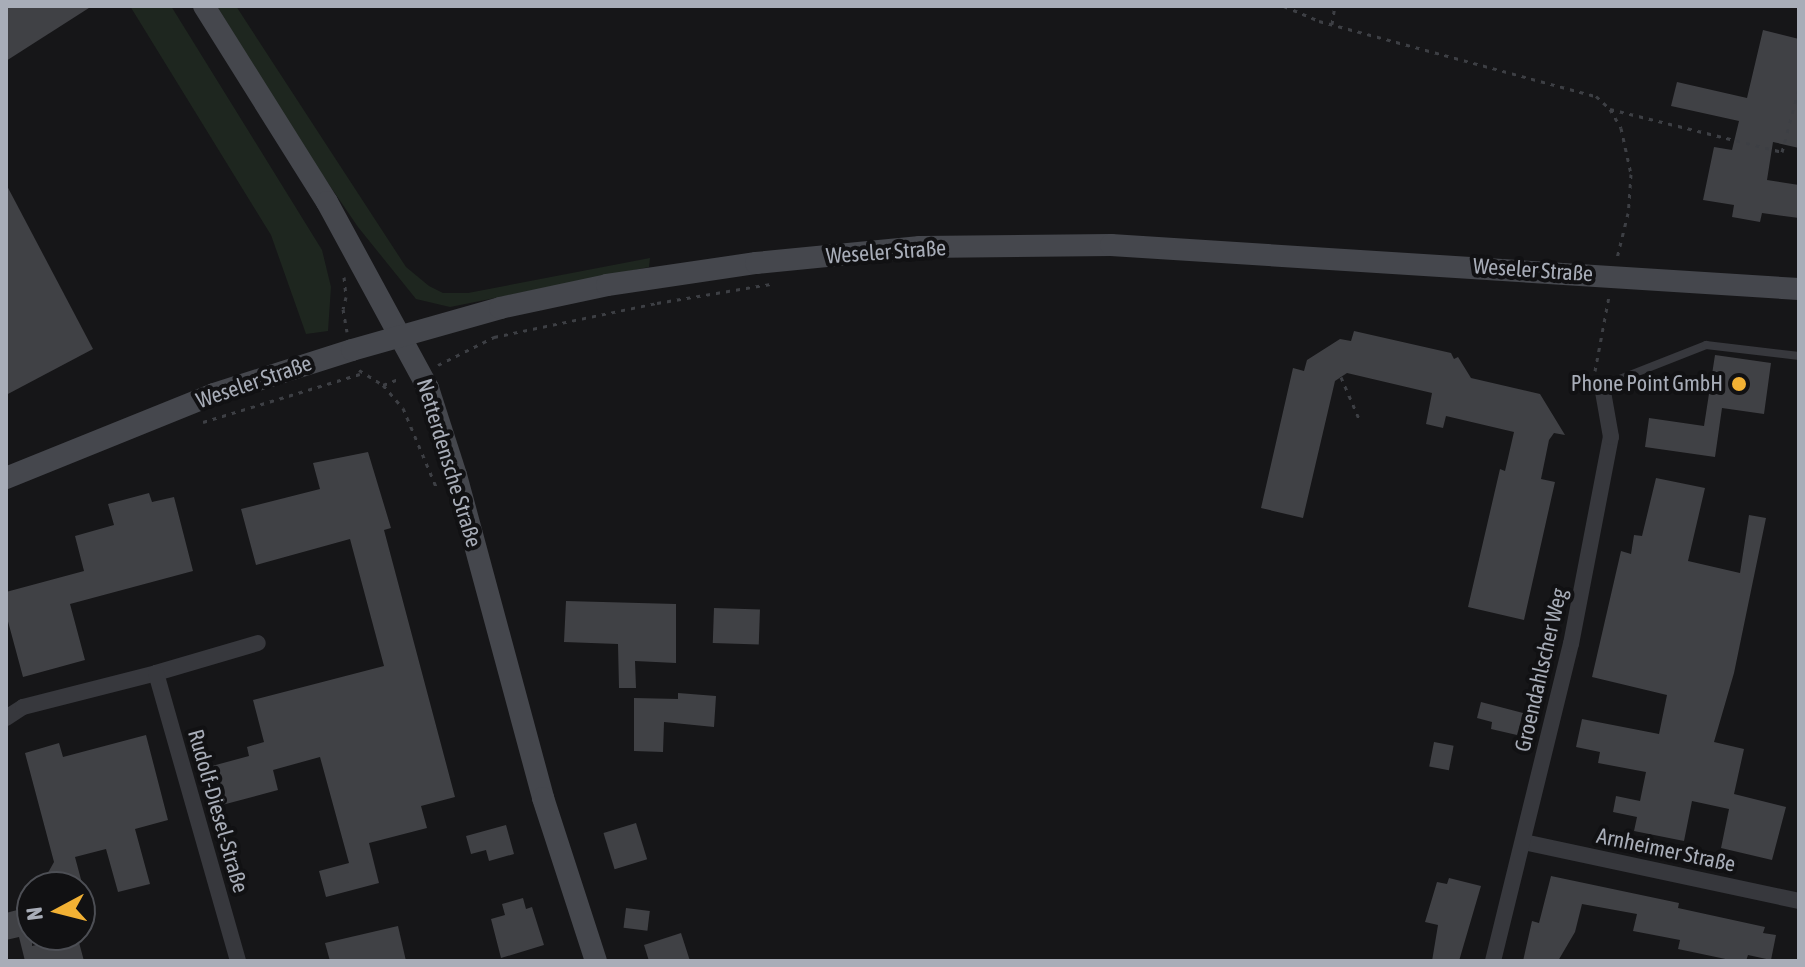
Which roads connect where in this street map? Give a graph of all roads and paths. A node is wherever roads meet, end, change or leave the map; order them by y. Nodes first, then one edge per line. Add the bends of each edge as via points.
1 (204, 6) edge
2 (1284, 6) edge
3 (1335, 6) edge
4 (1332, 24) junction
5 (1799, 88) edge
6 (1610, 109) junction
7 (342, 270) dead end
8 (773, 283) dead end
9 (1611, 284) junction
10 (1799, 289) edge
11 (403, 335) junction
12 (352, 350) junction
13 (1799, 356) edge
14 (420, 371) junction
15 (360, 374) junction
16 (1341, 377) dead end
17 (1602, 386) junction
18 (1360, 421) dead end
19 (201, 423) dead end
20 (6, 478) edge
21 (258, 643) dead end
22 (156, 673) junction
23 (6, 718) edge
24 (1524, 842) junction
25 (1799, 901) edge
26 (238, 961) edge
27 (596, 961) edge
28 (1493, 961) edge

1 - 11 main road, Netterdensche Straße
2 - 4 path
3 - 4 path
4 - 6 path via 1596,96
5 - 6 path via 1782,152
6 - 9 path via 1627,147 1631,174 1628,213
7 - 12 path via 344,321
8 - 14 path via 494,337
9 - 10 main road, Weseler Straße
9 - 11 main road, Weseler Straße via 1111,245 920,247 607,285
9 - 17 path via 1595,371
11 - 12 main road, Weseler Straße
11 - 14 main road, Netterdensche Straße
12 - 15 path
12 - 20 main road, Weseler Straße via 214,394
13 - 17 lane via 1706,345
14 - 15 path via 383,385
14 - 27 main road, Netterdensche Straße via 456,475 543,798
15 - 19 path
16 - 18 path
17 - 24 street, Groendahlscher Weg via 1611,437 1571,644
21 - 22 street
22 - 23 street via 23,707
22 - 26 street, Rudolf-Diesel-Straße
24 - 25 street, Arnheimer Straße
24 - 28 street, Groendahlscher Weg

